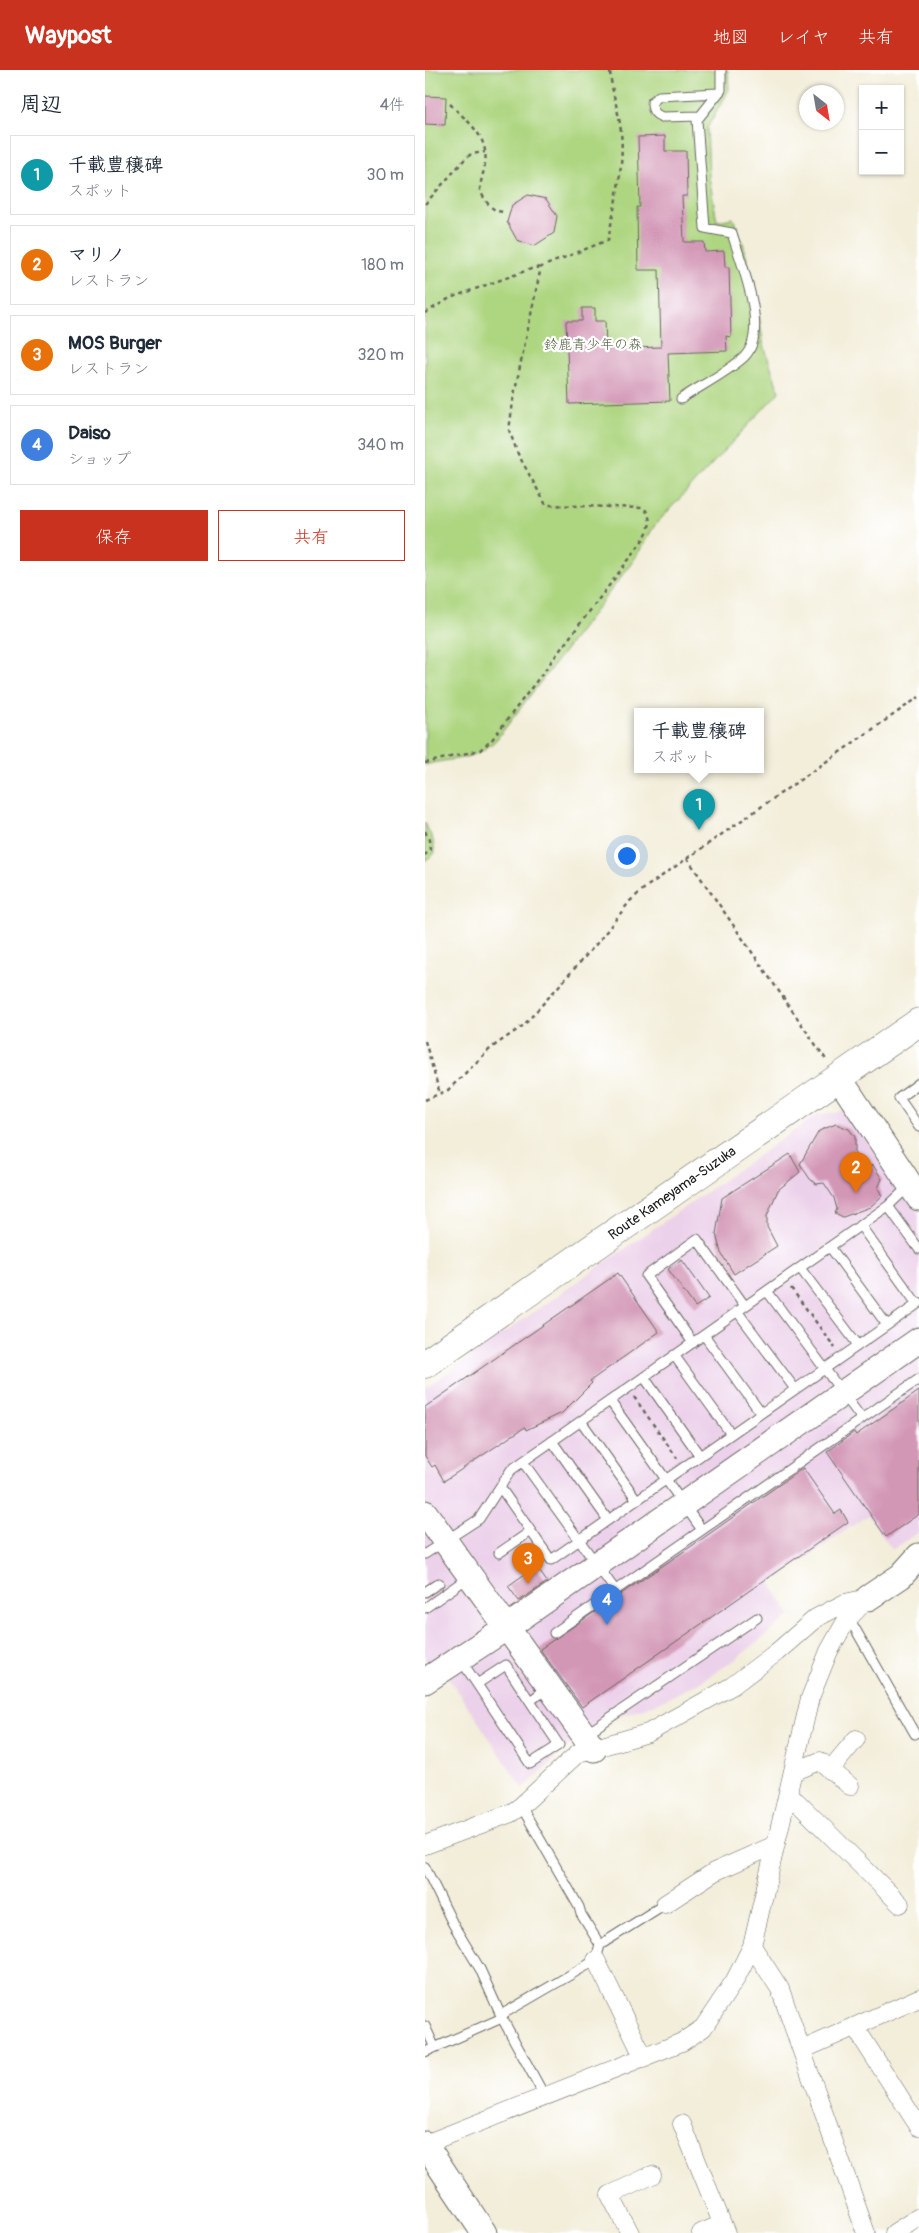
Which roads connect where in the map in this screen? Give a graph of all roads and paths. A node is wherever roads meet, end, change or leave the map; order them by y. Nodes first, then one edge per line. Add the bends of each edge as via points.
1 (610, 70) edge
2 (721, 70) edge
3 (718, 93) junction
4 (450, 104) dead end
5 (700, 116) junction
6 (485, 152) junction
7 (425, 204) edge
8 (506, 212) dead end
9 (541, 267) junction
10 (425, 313) edge
11 (681, 399) dead end
12 (919, 697) edge
13 (425, 763) edge
14 (425, 831) edge
15 (425, 855) edge
16 (687, 858) junction
17 (919, 1022) edge
18 (425, 1041) edge
19 (839, 1078) junction
20 (919, 1083) edge
21 (440, 1094) junction
22 (425, 1100) edge
23 (919, 1127) edge
24 (916, 1187) edge
25 (888, 1206) junction
26 (860, 1225) junction
27 (830, 1247) junction
28 (919, 1249) edge
29 (800, 1268) junction
30 (784, 1279) junction
31 (767, 1291) junction
32 (918, 1303) edge
33 (741, 1309) junction
34 (887, 1325) junction
35 (704, 1334) junction
36 (919, 1340) edge
37 (693, 1343) junction
38 (858, 1345) junction
39 (674, 1356) junction
40 (842, 1357) junction
41 (425, 1364) edge
42 (825, 1368) junction
43 (644, 1377) junction
44 (919, 1379) edge
45 (627, 1388) junction
46 (795, 1389) junction
47 (843, 1392) junction
48 (610, 1401) junction
49 (761, 1414) junction
50 (862, 1419) junction
51 (581, 1421) junction
52 (731, 1434) junction
53 (552, 1441) junction
54 (700, 1456) junction
55 (523, 1462) junction
56 (684, 1467) junction
57 (666, 1479) junction
58 (500, 1487) junction
59 (637, 1500) junction
60 (683, 1504) junction
61 (425, 1513) edge
62 (608, 1520) junction
63 (702, 1530) junction
64 (531, 1531) junction
65 (579, 1540) junction
66 (434, 1547) edge
67 (499, 1553) dead end
68 (918, 1560) edge
69 (597, 1565) junction
70 (469, 1577) junction
71 (439, 1583) dead end
72 (615, 1590) junction
73 (425, 1592) edge
74 (868, 1598) junction
75 (425, 1608) edge
76 (757, 1618) dead end
77 (849, 1618) junction
78 (506, 1628) junction
79 (554, 1633) dead end
80 (455, 1657) junction
81 (425, 1681) edge
82 (477, 1684) junction
83 (549, 1687) junction
84 (530, 1701) junction
85 (915, 1734) dead end
86 (856, 1739) dead end
87 (589, 1742) junction
88 (831, 1770) junction
89 (793, 1772) junction
90 (850, 1786) dead end
91 (788, 1794) junction
92 (521, 1806) junction
93 (425, 1845) edge
94 (775, 1845) junction
95 (425, 1867) edge
96 (665, 1904) joint
97 (900, 1904) dead end
98 (752, 1946) junction
99 (598, 1953) junction
100 (919, 1998) edge
101 (501, 2017) junction
102 (425, 2026) edge
103 (855, 2027) junction
104 (434, 2046) junction
105 (802, 2050) junction
106 (425, 2052) edge
107 (644, 2058) junction
108 (545, 2097) junction
109 (682, 2124) dead end
110 (919, 2128) edge
111 (425, 2144) edge
112 (652, 2175) dead end
113 (919, 2217) edge
114 (724, 2229) edge
115 (484, 2233) edge
116 (630, 2233) edge
117 (701, 2233) edge
118 (866, 2233) edge
119 (894, 2233) edge

1 - 9 path via 620,125 621,173 608,240
2 - 3 lane via 721,90
3 - 5 lane
3 - 5 lane via 659,96 652,102 656,115 662,117
4 - 6 path via 477,132
5 - 11 lane via 697,120 705,228 731,234 752,298 754,338 744,358
6 - 7 path via 471,154 463,160
6 - 8 path via 480,191 492,209
9 - 10 path via 450,298
9 - 13 path via 509,430 518,454 546,505 644,508 651,517 651,525 633,554 491,741 480,750
12 - 16 path
14 - 15 path via 430,850
16 - 19 path
16 - 21 path via 630,901 599,941 523,1025 491,1048
17 - 19 main road, Route Kameyama-Suzuka
18 - 21 path
19 - 24 street
19 - 41 main road, Route Kameyama-Suzuka
20 - 23 lane via 899,1098
21 - 22 path
24 - 25 lane
25 - 26 lane
25 - 28 lane
26 - 27 lane
26 - 32 lane
27 - 29 lane
27 - 34 lane
29 - 30 lane
29 - 38 lane
30 - 31 lane
30 - 40 path
31 - 33 lane
31 - 42 lane
32 - 34 lane
33 - 35 lane
33 - 37 lane via 697,1239 646,1276
33 - 46 lane
34 - 38 lane
35 - 37 lane
35 - 49 lane
36 - 47 street
37 - 39 lane
38 - 40 lane
39 - 43 lane
39 - 52 lane
40 - 42 lane
42 - 46 lane
42 - 47 lane
43 - 45 lane
43 - 54 lane
44 - 50 lane
45 - 48 lane
45 - 56 path
46 - 49 lane
47 - 50 lane
47 - 60 street
48 - 51 lane
48 - 57 lane
49 - 52 lane
50 - 63 lane
51 - 53 lane
51 - 59 lane
52 - 54 lane
53 - 55 lane
53 - 62 lane
54 - 56 lane
55 - 58 lane via 511,1470
55 - 65 lane
56 - 57 lane
57 - 59 lane
57 - 60 lane
58 - 64 lane
58 - 66 lane via 479,1520
59 - 62 lane
60 - 63 lane
60 - 69 street
61 - 66 street
62 - 65 lane
63 - 72 lane
64 - 65 lane via 551,1560
64 - 67 lane
65 - 69 lane
66 - 70 street
68 - 74 street
69 - 72 lane
69 - 78 street
70 - 75 lane
70 - 78 street
71 - 73 lane
72 - 79 lane
74 - 77 street
74 - 87 street via 845,1604 816,1618 732,1686 648,1732
76 - 87 lane
77 - 85 lane
77 - 89 street via 819,1672
78 - 80 street
78 - 83 street
80 - 81 street
80 - 82 lane
82 - 84 lane via 506,1665
82 - 84 lane via 530,1764 559,1745
83 - 84 lane
83 - 87 street
86 - 88 street
87 - 92 street
88 - 89 street via 820,1761
88 - 90 street
89 - 91 street
91 - 94 street
91 - 97 street
92 - 93 street via 511,1813
92 - 99 lane
94 - 96 street via 714,1872
94 - 98 street
95 - 101 lane via 480,1969
96 - 99 lane
98 - 105 street via 780,1989
98 - 107 street via 735,1980 703,2028 681,2042
99 - 101 lane
99 - 107 street
100 - 103 street
101 - 104 lane
101 - 108 lane
102 - 104 lane
103 - 105 street
103 - 110 street
104 - 106 lane
105 - 118 street
107 - 108 street
108 - 111 street
109 - 114 street
111 - 115 street
112 - 116 street via 610,2195
113 - 119 street
114 - 117 street

